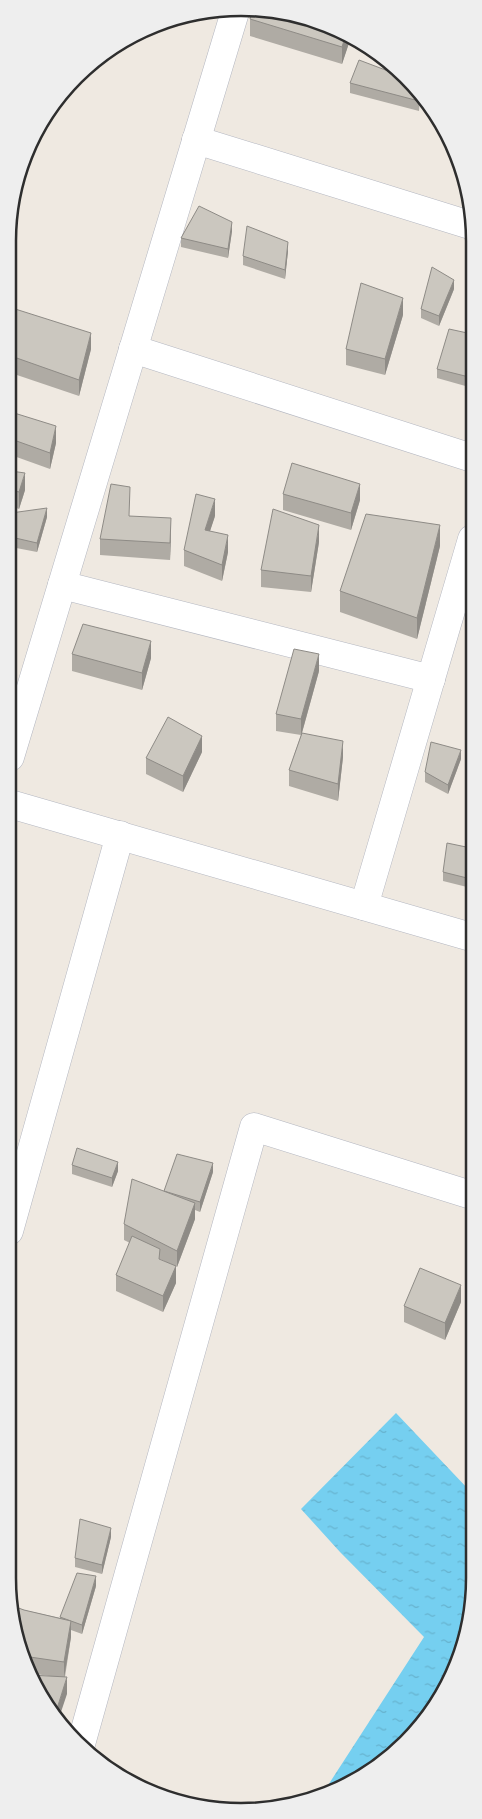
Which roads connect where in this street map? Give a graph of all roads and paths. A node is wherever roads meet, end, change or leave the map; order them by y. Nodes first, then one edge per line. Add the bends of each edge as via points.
1 (234, 16) edge
2 (196, 140) junction
3 (465, 224) edge
4 (133, 348) junction
5 (466, 456) edge
6 (466, 559) edge
7 (62, 585) junction
8 (431, 679) junction
9 (16, 737) edge
10 (16, 806) edge
11 (120, 835) junction
12 (364, 906) junction
13 (466, 935) edge
14 (466, 1193) edge
15 (16, 1206) edge
16 (83, 1738) edge

1 - 2 street
2 - 3 street
2 - 4 street
4 - 5 street
4 - 7 street
6 - 8 street
7 - 8 street
7 - 9 street
8 - 12 street
10 - 11 street
11 - 12 street
11 - 15 street
12 - 13 street
14 - 16 street via 254,1128

